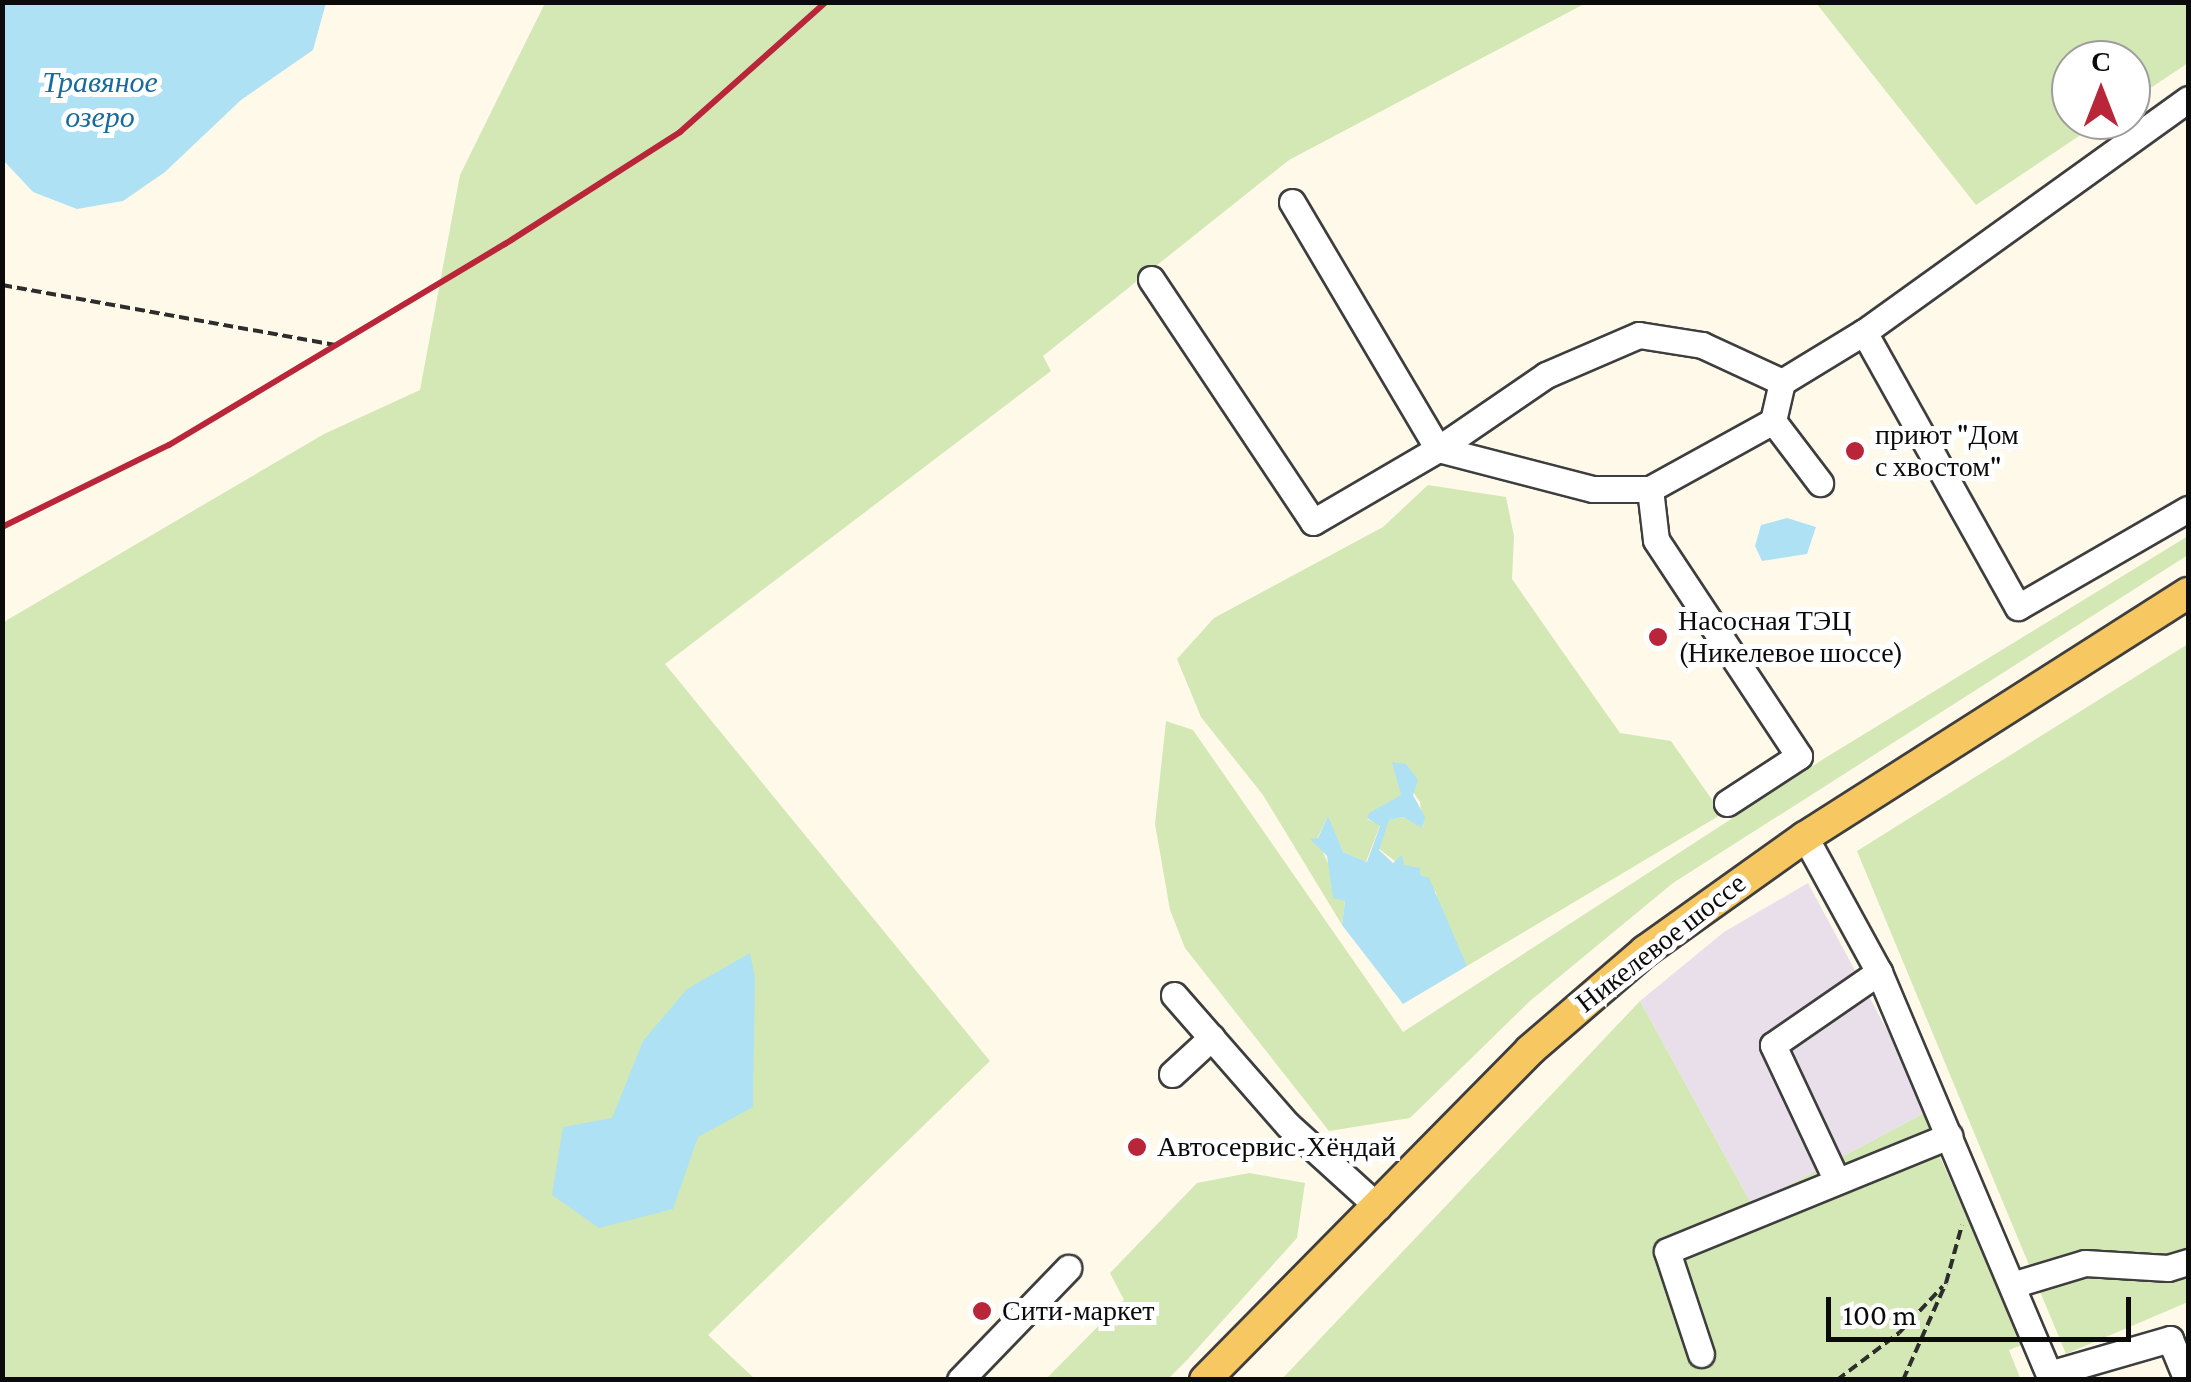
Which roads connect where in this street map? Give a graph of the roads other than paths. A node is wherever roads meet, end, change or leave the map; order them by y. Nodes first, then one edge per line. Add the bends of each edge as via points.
1 (2188, 99) edge
2 (1292, 202) dead end
3 (1151, 279) dead end
4 (1864, 332) junction
5 (1782, 382) junction
6 (1773, 421) junction
7 (1438, 449) junction
8 (1820, 482) dead end
9 (1650, 489) junction
10 (2188, 509) edge
11 (2188, 594) edge
12 (1727, 804) dead end
13 (1805, 836) junction
14 (1879, 972) junction
15 (1174, 995) dead end
16 (1212, 1037) junction
17 (1172, 1074) dead end
18 (1949, 1136) junction
19 (1836, 1179) junction
20 (1378, 1206) junction
21 (2188, 1262) edge
22 (1068, 1268) dead end
23 (2012, 1285) junction
24 (2179, 1334) edge
25 (1700, 1354) dead end
26 (960, 1380) edge
27 (1205, 1380) edge
28 (2188, 1380) edge

1 - 4 lane
2 - 7 lane
3 - 7 lane via 1313,522
4 - 5 lane
4 - 10 lane via 2018,607
5 - 6 lane
5 - 7 lane via 1702,345 1639,335 1546,375
6 - 8 lane
6 - 9 lane
7 - 9 lane via 1592,489
9 - 12 lane via 1656,540 1798,756
11 - 13 main road, Никелевое шоссе
13 - 14 lane
13 - 20 main road, Никелевое шоссе via 1570,1012
14 - 18 lane
14 - 19 lane via 1773,1046
15 - 16 lane
16 - 17 lane
16 - 20 lane via 1288,1125
18 - 19 lane
18 - 23 lane
19 - 25 lane via 1667,1251
20 - 27 main road, Никелевое шоссе
21 - 23 lane via 2168,1268 2085,1263
22 - 26 lane
23 - 24 lane via 2049,1374
24 - 28 lane

